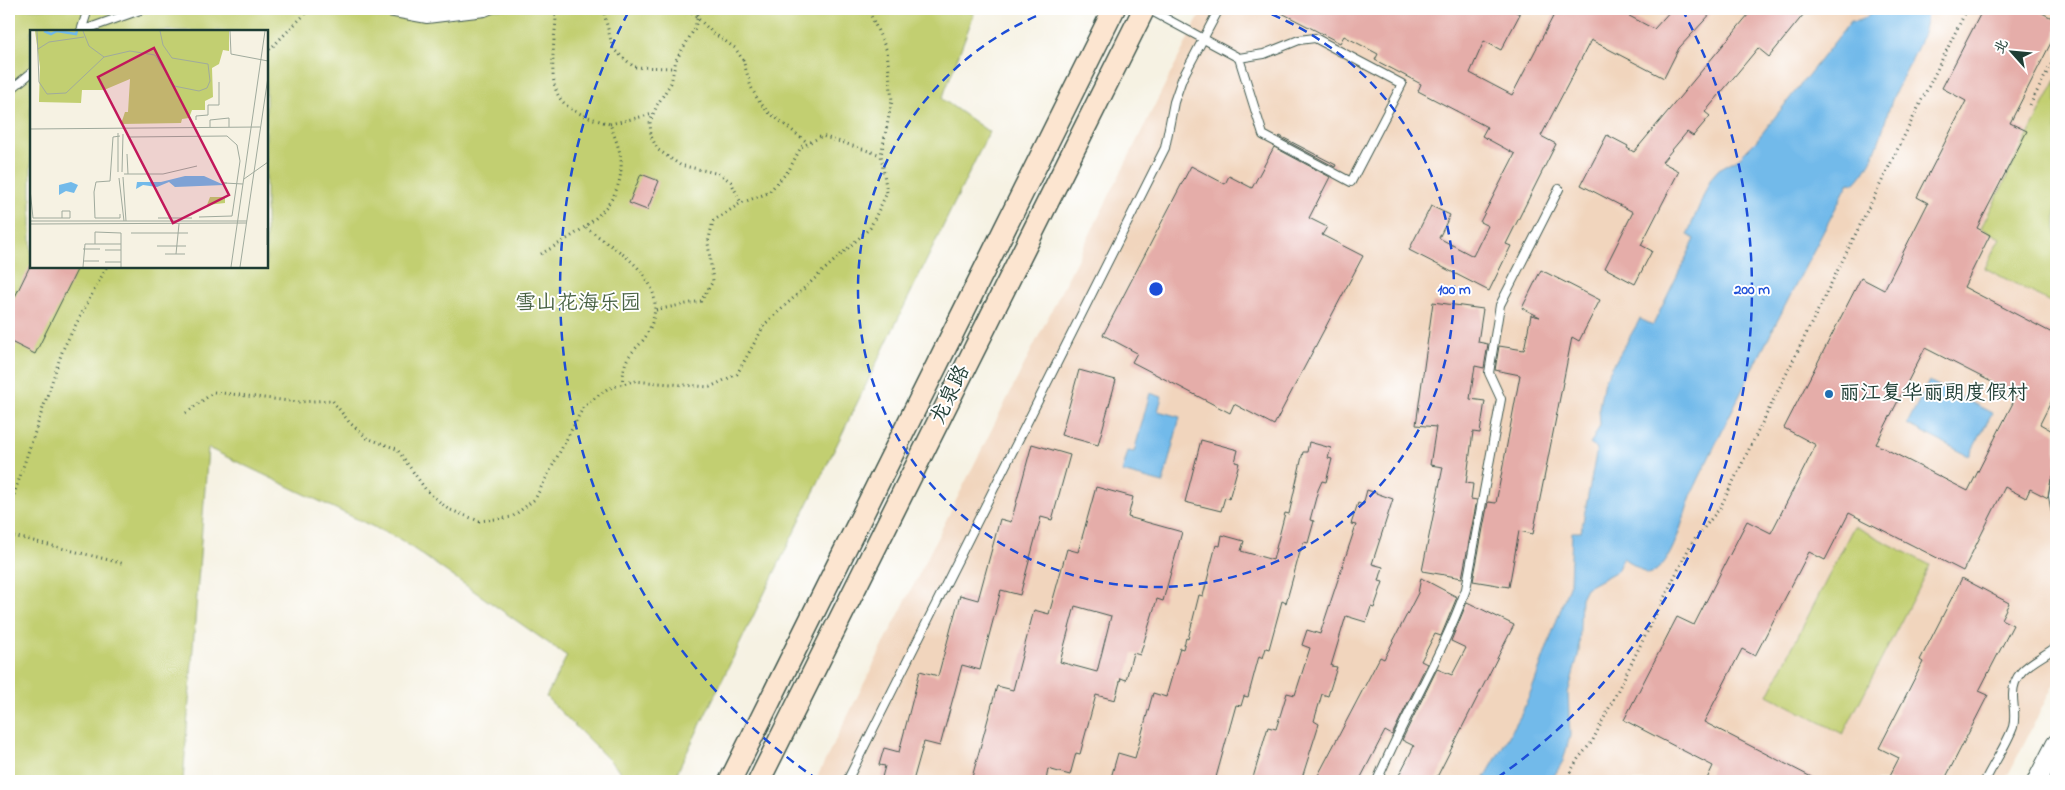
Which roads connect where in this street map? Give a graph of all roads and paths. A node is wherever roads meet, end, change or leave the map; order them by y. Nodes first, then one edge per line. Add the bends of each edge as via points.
1 (88, 9) edge
2 (143, 9) edge
3 (310, 9) edge
4 (372, 9) edge
5 (492, 9) edge
6 (556, 9) edge
7 (603, 9) edge
8 (688, 9) edge
9 (699, 9) edge
10 (868, 9) edge
11 (1114, 9) edge
12 (1144, 9) edge
13 (1148, 9) edge
14 (1219, 9) edge
15 (1967, 9) edge
16 (697, 18) junction
17 (81, 30) edge
18 (84, 30) edge
19 (1202, 38) junction
20 (268, 51) edge
21 (2056, 54) edge
22 (1239, 58) junction
23 (674, 68) junction
24 (30, 74) edge
25 (9, 91) edge
26 (2030, 105) dead end
27 (653, 114) junction
28 (610, 124) junction
29 (808, 143) junction
30 (880, 154) junction
31 (1559, 189) dead end
32 (741, 202) junction
33 (586, 228) junction
34 (541, 254) dead end
35 (106, 268) edge
36 (656, 310) junction
37 (622, 384) junction
38 (186, 413) dead end
39 (2056, 481) edge
40 (9, 509) edge
41 (2056, 513) edge
42 (9, 535) edge
43 (125, 564) dead end
44 (2056, 647) edge
45 (2056, 744) edge
46 (730, 781) edge
47 (760, 781) edge
48 (847, 781) edge
49 (1377, 781) edge
50 (1565, 781) edge
51 (1985, 781) edge
52 (2037, 781) edge

1 - 17 lane
2 - 18 lane
3 - 20 path
4 - 5 lane via 427,19
6 - 28 path via 552,73 559,100 581,116
7 - 23 path via 613,49 634,67
8 - 16 path
9 - 16 path
10 - 30 path via 887,51 892,101
11 - 46 main road, 龙泉路
12 - 47 main road, 龙泉路
13 - 19 lane
14 - 19 lane
15 - 50 path via 1720,508 1691,544 1592,742
16 - 23 path
16 - 29 path via 735,48 743,60 751,87 767,111
19 - 22 lane
19 - 48 lane via 1174,102 1165,148
21 - 26 path
22 - 22 lane via 1315,38 1402,84 1351,182 1263,135
23 - 27 path via 671,84
24 - 25 lane
27 - 28 path
27 - 32 path via 651,136 657,149 680,165 720,174 731,182
28 - 33 path via 621,160 620,181 610,203
29 - 30 path via 822,136
29 - 32 path via 801,147 790,170 768,193
30 - 37 path via 888,193 870,228 765,324 737,374 710,387 633,381
31 - 49 lane via 1500,305 1489,373 1501,399 1466,589 1456,617
32 - 36 path via 714,220 708,243 713,281 701,301
33 - 34 path
33 - 36 path via 622,253 647,277 656,297
35 - 40 path via 63,349
36 - 37 path via 646,336 627,359
37 - 38 path via 607,389 584,406 535,499 512,517 479,521 448,509 426,490 397,449 368,438 349,422 332,400 298,402 214,392
39 - 41 lane via 2053,496
42 - 43 path
44 - 51 lane via 2030,664 2018,677 2013,695 2013,727
45 - 52 street

